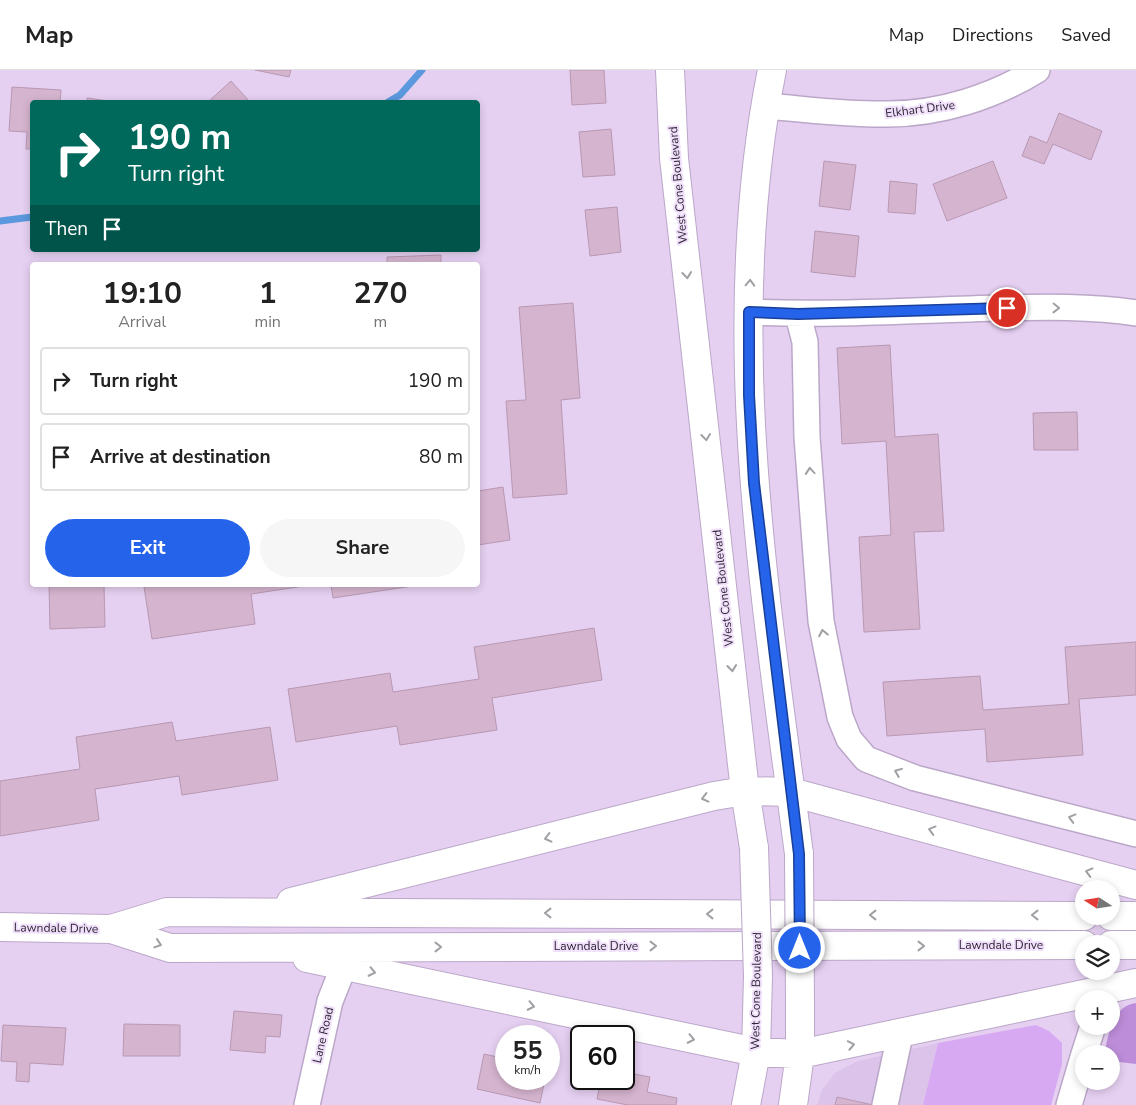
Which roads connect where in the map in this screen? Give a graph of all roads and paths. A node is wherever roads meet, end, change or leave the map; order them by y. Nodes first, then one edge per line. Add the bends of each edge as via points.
1 (670, 70) edge
2 (772, 70) edge
3 (1037, 70) edge
4 (765, 106) junction
5 (749, 312) junction
6 (1136, 313) edge
7 (798, 314) junction
8 (745, 791) junction
9 (791, 792) junction
10 (1136, 834) edge
11 (1136, 883) edge
12 (252, 912) junction
13 (1075, 916) edge
14 (1120, 916) edge
15 (1136, 916) edge
16 (0, 927) edge
17 (112, 929) junction
18 (1075, 945) edge
19 (1120, 945) edge
20 (1136, 945) edge
21 (256, 947) junction
22 (344, 966) junction
23 (1136, 983) edge
24 (1115, 990) edge
25 (1075, 1000) edge
26 (900, 1035) junction
27 (756, 1052) junction
28 (800, 1054) junction
29 (1075, 1085) edge
30 (307, 1105) edge
31 (746, 1105) edge
32 (793, 1105) edge
33 (885, 1105) edge
34 (1069, 1105) edge

1 -> 8 main road, West Cone Boulevard via 675,167
2 - 4 main road
3 - 4 street, Elkhart Drive via 1009,87 952,106 889,114
5 -> 4 main road via 753,213
5 - 7 street
5 - 9 main road via 754,483
7 -> 6 street via 1024,308
10 -> 7 street via 916,778 866,759 849,739 840,717 821,621 807,437 805,342
8 - 9 main road
8 -> 12 main road via 714,796
8 - 27 main road, West Cone Boulevard, bridge via 754,848 758,976
11 -> 9 main road
9 - 28 main road, bridge via 799,854
13 -> 12 main road, Lawndale Drive
12 - 17 main road, Lawndale Drive via 167,912
14 - 15 main road
16 - 17 main road, Lawndale Drive
17 -> 21 main road, Lawndale Drive via 170,948
21 -> 18 main road, Lawndale Drive
19 - 20 main road
21 - 22 main road
22 -> 27 main road
22 - 30 street, Lane Road via 330,1001
23 - 24 main road
25 - 26 main road
28 -> 26 main road
26 - 33 street
27 - 28 main road
27 - 31 main road, West Cone Boulevard
28 - 32 main road
29 - 34 street

